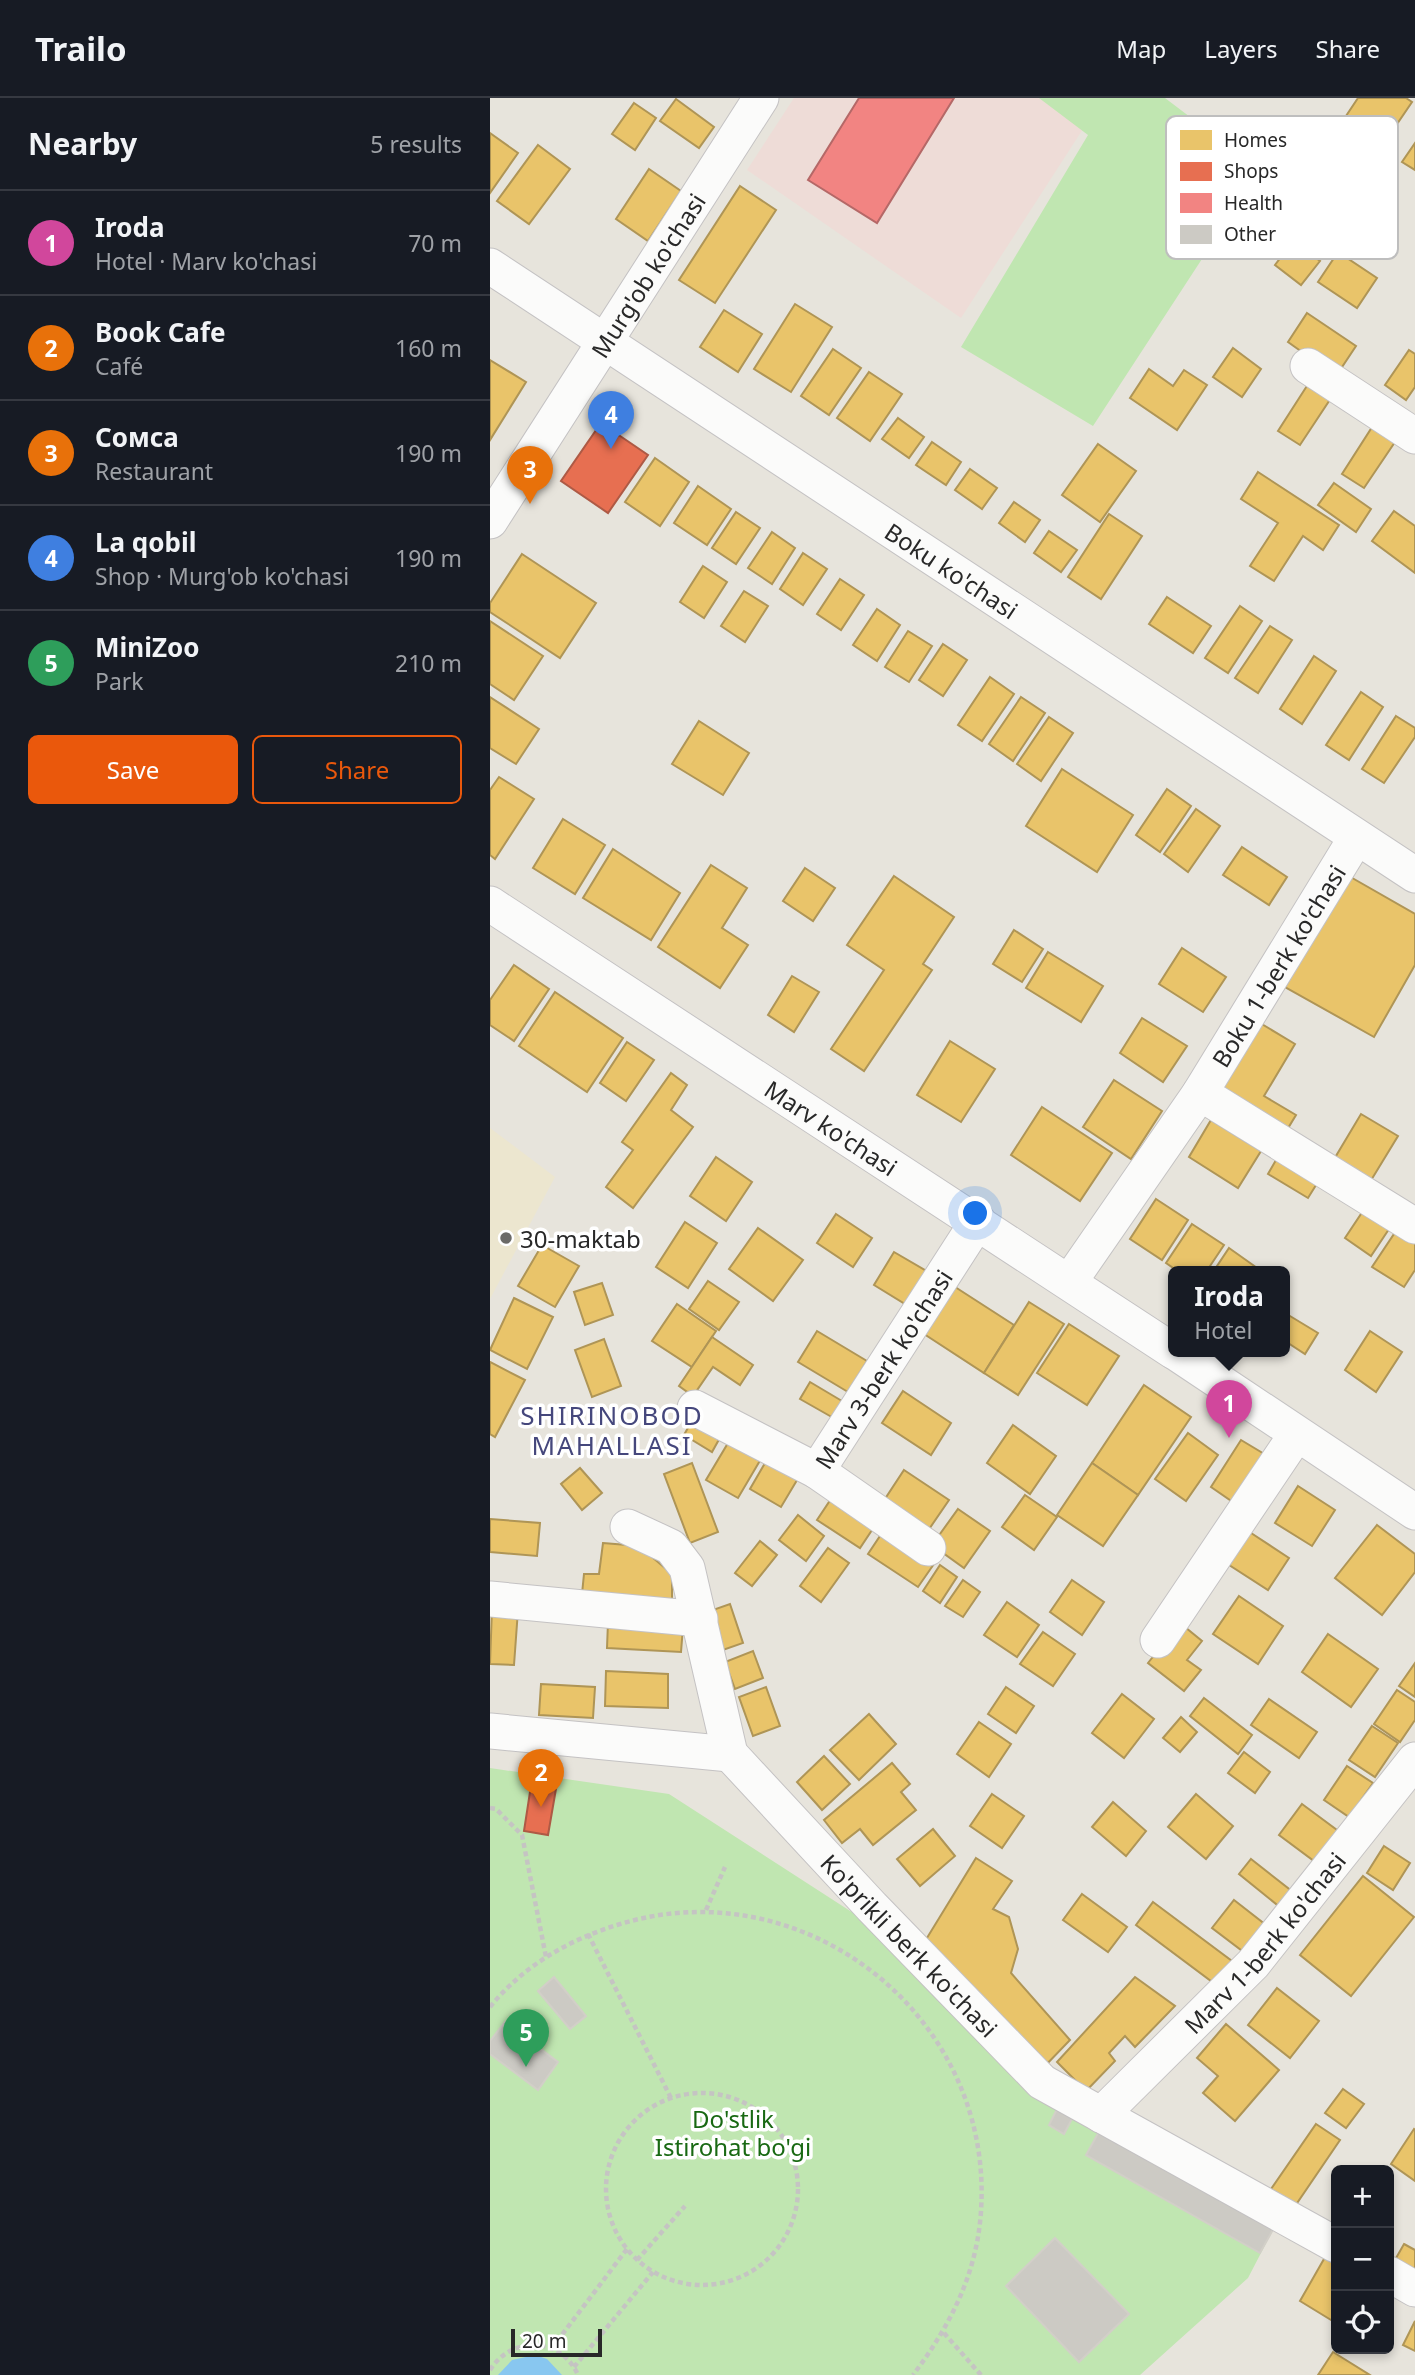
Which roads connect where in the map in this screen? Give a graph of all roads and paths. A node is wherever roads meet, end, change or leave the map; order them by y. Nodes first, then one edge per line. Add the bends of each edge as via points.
1 (761, 98) edge
2 (490, 267) edge
3 (606, 343) junction
4 (1308, 366) dead end
5 (1415, 436) edge
6 (490, 521) edge
7 (1356, 838) junction
8 (1415, 875) edge
9 (490, 904) edge
10 (1200, 1093) junction
11 (978, 1221) junction
12 (1415, 1226) edge
13 (1070, 1281) junction
14 (1168, 1348) edge
15 (1181, 1357) edge
16 (695, 1408) dead end
17 (1296, 1435) junction
18 (817, 1471) junction
19 (1415, 1512) edge
20 (628, 1527) dead end
21 (928, 1548) dead end
22 (490, 1599) edge
23 (700, 1619) junction
24 (1158, 1640) dead end
25 (490, 1731) edge
26 (730, 1754) junction
27 (1415, 1760) edge
28 (490, 1808) edge
29 (724, 1867) dead end
30 (706, 1910) junction
31 (588, 1934) junction
32 (545, 1957) junction
33 (490, 2007) edge
34 (671, 2098) junction
35 (1101, 2115) junction
36 (685, 2206) dead end
37 (1331, 2242) edge
38 (626, 2249) junction
39 (637, 2260) junction
40 (653, 2272) junction
41 (1394, 2277) edge
42 (1415, 2289) edge
43 (944, 2333) junction
44 (552, 2348) junction
45 (574, 2367) junction
46 (490, 2370) edge
47 (578, 2375) edge
48 (913, 2375) edge
49 (981, 2375) edge

1 - 3 street, Murg'ob ko'chasi
2 - 3 street, Boku ko'chasi
3 - 6 street, Murg'ob ko'chasi
3 - 7 street, Boku ko'chasi
4 - 5 street
7 - 8 street, Boku ko'chasi
7 - 10 street, Boku 1-berk ko'chasi
9 - 11 street, Marv ko'chasi
10 - 12 street, Boku 1-berk ko'chasi
10 - 13 street, Boku 1-berk ko'chasi
11 - 13 street, Marv ko'chasi
11 - 18 street, Marv 3-berk ko'chasi
13 - 14 street, Marv ko'chasi
15 - 17 street, Marv ko'chasi
16 - 18 street, Marv 3-berk ko'chasi
17 - 19 street, Marv ko'chasi
17 - 24 street
18 - 21 street
20 - 23 street via 679,1553
22 - 23 street
23 - 26 street
25 - 26 street
26 - 35 street, Ko'prikli berk ko'chasi via 1042,2082
27 - 35 street, Marv 1-berk ko'chasi via 1253,1964
28 - 32 path via 522,1835
29 - 30 path
30 - 31 path via 646,1916
30 - 43 path via 783,1923 853,1956 912,2007 955,2073 978,2147 981,2211 970,2274
31 - 32 path
31 - 34 path
32 - 33 path
34 - 38 path via 636,2119 618,2143 608,2172 609,2213
34 - 40 path via 713,2094 752,2108 782,2137 792,2156 798,2196 788,2233 777,2250 747,2274 729,2282 700,2285 671,2281
35 - 37 street, Ko'prikli berk ko'chasi
36 - 39 path
38 - 39 path
38 - 44 path
39 - 40 path
40 - 45 path
41 - 42 street
43 - 48 path
43 - 49 path
44 - 45 path
44 - 46 path via 522,2345 507,2351
45 - 47 path

